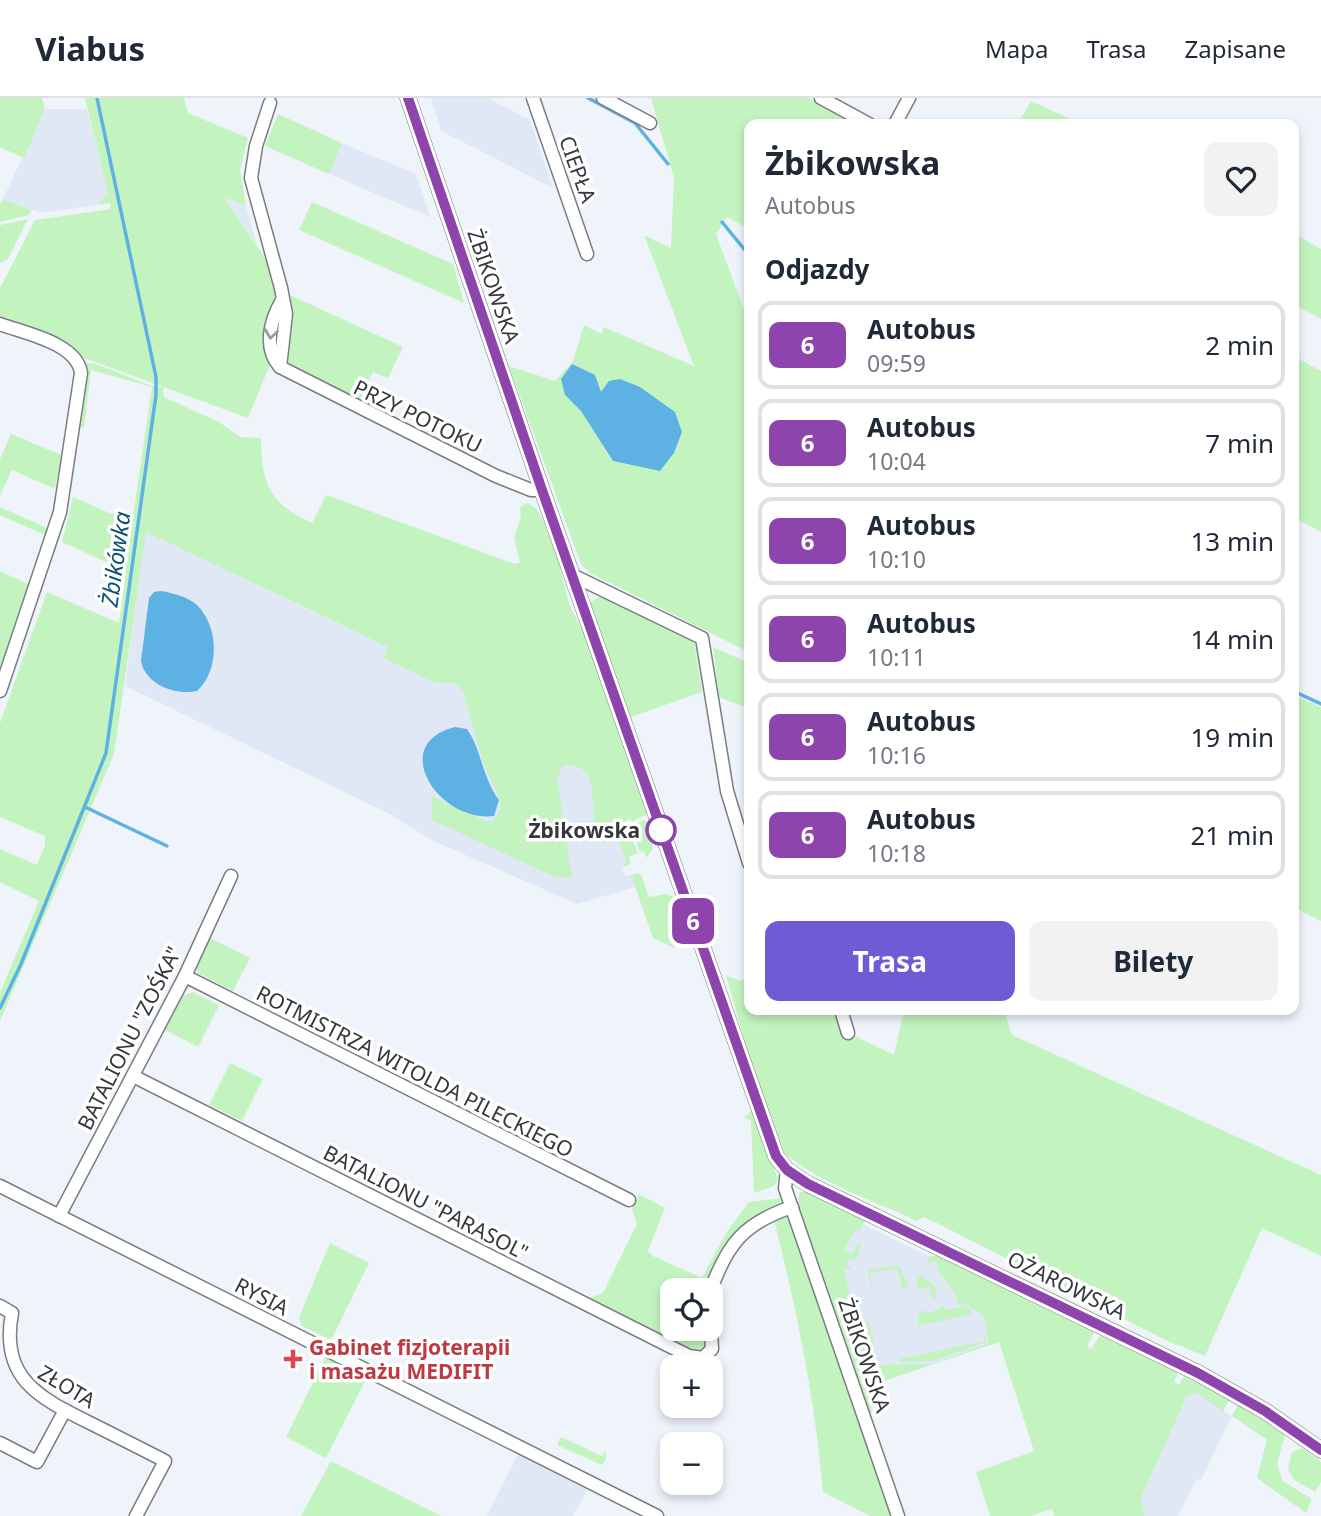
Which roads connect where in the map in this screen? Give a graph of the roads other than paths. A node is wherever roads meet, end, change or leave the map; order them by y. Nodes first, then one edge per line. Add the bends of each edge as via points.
1 (408, 98) edge
2 (533, 98) edge
3 (603, 98) edge
4 (821, 98) edge
5 (909, 98) edge
6 (270, 103) dead end
7 (860, 119) edge
8 (898, 119) edge
9 (650, 123) dead end
10 (587, 254) dead end
11 (0, 324) edge
12 (542, 490) junction
13 (572, 575) junction
14 (0, 691) edge
15 (744, 847) edge
16 (231, 876) dead end
17 (185, 976) junction
18 (843, 1015) edge
19 (848, 1033) dead end
20 (133, 1076) junction
21 (787, 1170) junction
22 (0, 1186) edge
23 (629, 1200) dead end
24 (792, 1207) junction
25 (60, 1216) junction
26 (717, 1278) edge
27 (3, 1307) edge
28 (712, 1341) edge
29 (65, 1410) junction
30 (0, 1443) edge
31 (1321, 1450) edge
32 (135, 1516) edge
33 (657, 1516) edge
34 (898, 1516) edge

1 - 12 main road, ŻBIKOWSKA
2 - 10 street, CIEPŁA
3 - 9 street
4 - 7 street
5 - 8 street
6 - 12 street, PRZY POTOKU via 251,178 281,288 282,300 269,343 272,358 280,367 496,476
11 - 14 street via 65,350 78,362 81,373 60,512
12 - 13 main road, ŻBIKOWSKA
13 - 15 street via 702,638 727,791
13 - 21 main road, ŻBIKOWSKA via 769,1143
16 - 17 street, BATALIONU "ZOŚKA"
17 - 20 street, BATALIONU "ZOŚKA"
17 - 23 street, ROTMISTRZA WITOLDA PILECKIEGO
18 - 19 street
20 - 25 street, BATALIONU "ZOŚKA"
20 - 28 street, BATALIONU "PARASOL" via 679,1351 704,1358 712,1349
21 - 24 street, ŻBIKOWSKA via 785,1188
21 - 31 main road, OŻAROWSKA via 1198,1373
22 - 25 street, RYSIA
24 - 26 street via 740,1234
24 - 34 street, ŻBIKOWSKA
25 - 33 street, RYSIA
27 - 29 street, ZŁOTA via 12,1313 7,1343 17,1374 34,1393
29 - 30 street via 37,1462
29 - 32 street, ZŁOTA via 165,1461

